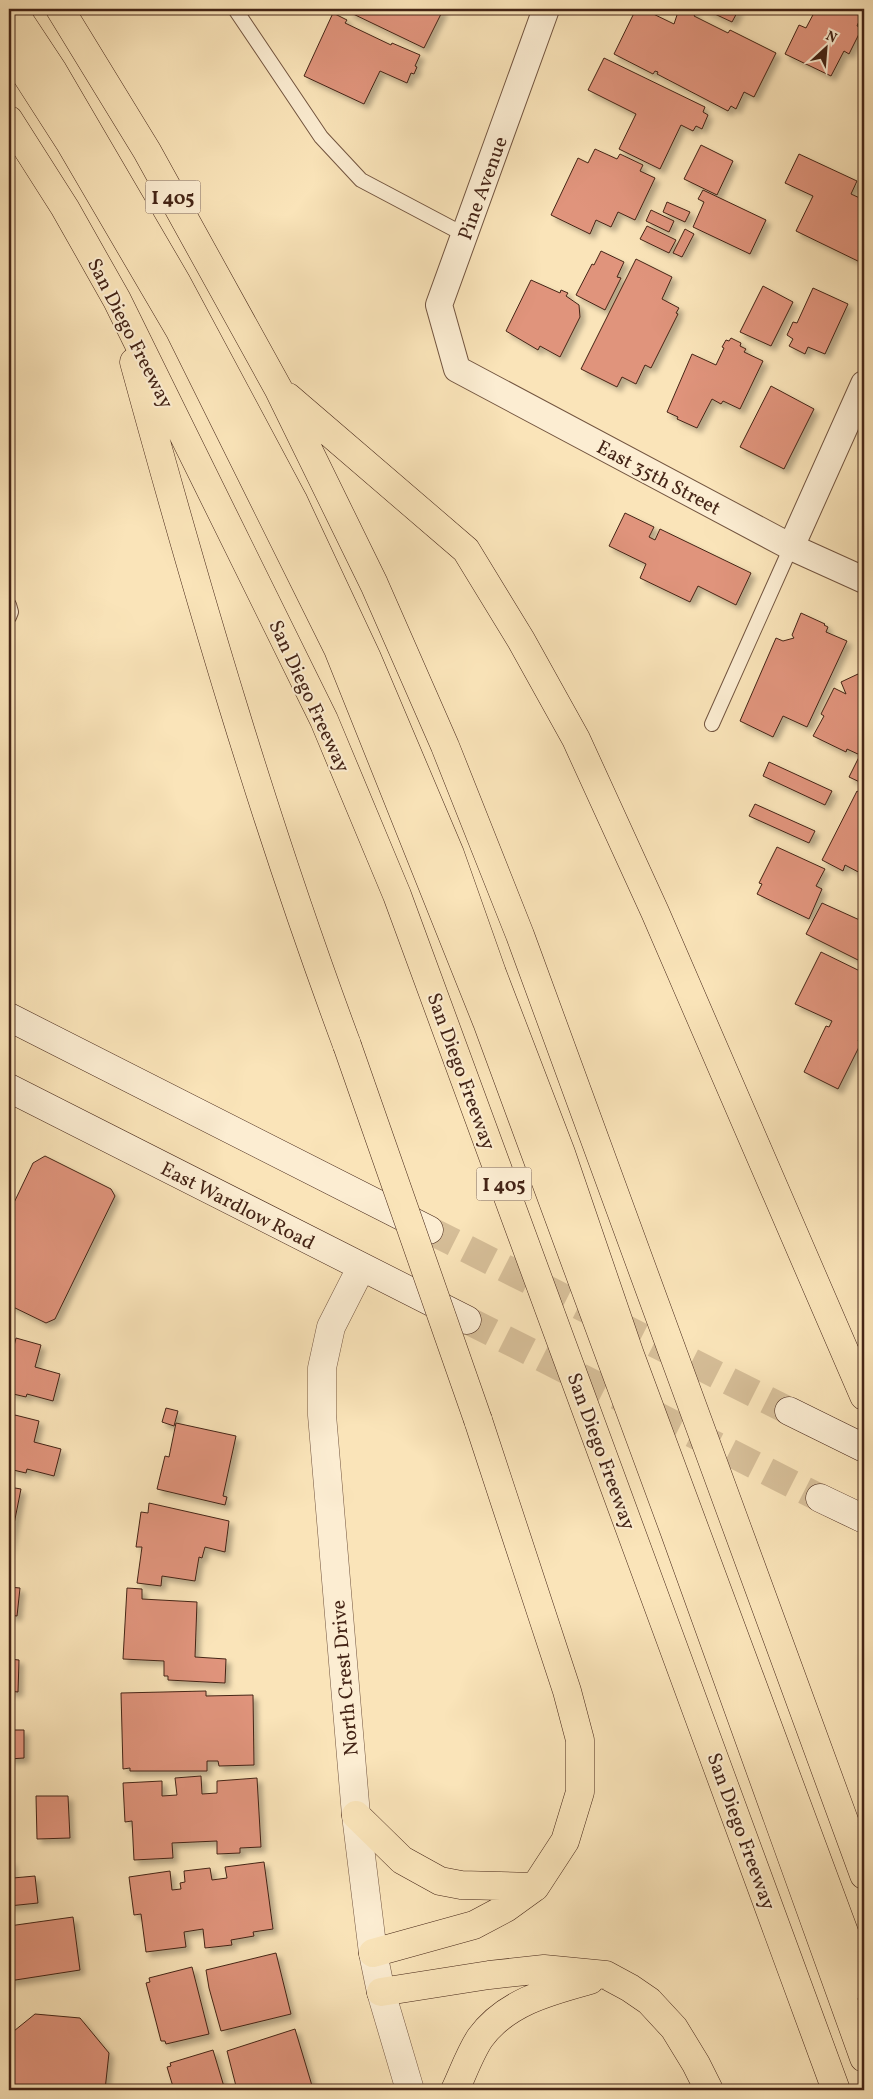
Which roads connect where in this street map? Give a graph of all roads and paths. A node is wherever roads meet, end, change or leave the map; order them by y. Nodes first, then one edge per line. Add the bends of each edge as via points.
1 (12, 9) edge
2 (60, 9) edge
3 (235, 9) edge
4 (546, 9) edge
5 (9, 48) edge
6 (9, 120) edge
7 (465, 236) junction
8 (116, 300) junction
9 (457, 369) joint
10 (864, 384) edge
11 (279, 390) junction
12 (791, 547) junction
13 (864, 580) edge
14 (712, 724) dead end
15 (9, 1016) edge
16 (9, 1088) edge
17 (429, 1230) tunnel mouth
18 (362, 1268) junction
19 (467, 1320) tunnel mouth
20 (864, 1396) edge
21 (789, 1411) tunnel mouth
22 (864, 1448) edge
23 (820, 1498) tunnel mouth
24 (864, 1519) edge
25 (356, 1816) junction
26 (864, 1876) edge
27 (535, 1887) junction
28 (373, 1953) junction
29 (606, 1975) junction
30 (864, 1986) edge
31 (381, 1992) junction
32 (864, 2058) edge
33 (410, 2090) edge
34 (455, 2090) edge
35 (709, 2090) edge
36 (836, 2090) edge

1 - 30 highway via 53,71 181,292 293,500 367,658 450,854 561,1154 629,1352
2 - 11 highway, I 405 via 147,151
3 - 7 lane via 321,137 361,180
4 - 7 street, Pine Avenue
5 - 32 highway via 70,143 180,330 338,649 491,1031
6 - 8 highway, San Diego Freeway / I 405 via 65,208
7 - 9 street, Pine Avenue via 439,306
8 - 27 highway, bridge via 191,569 300,916 478,1420 580,1740 580,1792 565,1841
8 - 36 highway, San Diego Freeway / I 405 via 324,720 397,895
9 - 12 street, East 35th Street
10 - 12 street
11 - 20 highway via 466,550 522,640 576,739 655,912
11 - 26 highway, I 405 via 374,584 520,935
12 - 13 street, East 35th Street
12 - 14 lane
15 - 17 main road
16 - 18 main road, East Wardlow Road
18 - 19 main road, East Wardlow Road
18 - 25 main road, North Crest Drive via 331,1327 322,1378 322,1415
21 - 22 main road
23 - 24 main road
25 - 27 highway via 402,1860 440,1881 462,1885
25 - 28 main road, North Crest Drive
27 - 28 highway via 474,1925
28 - 31 main road, North Crest Drive
29 - 31 highway via 544,1969
29 - 34 highway via 552,1991 497,2019 480,2039
29 - 35 highway via 649,2001 674,2028
31 - 33 main road, North Crest Drive

